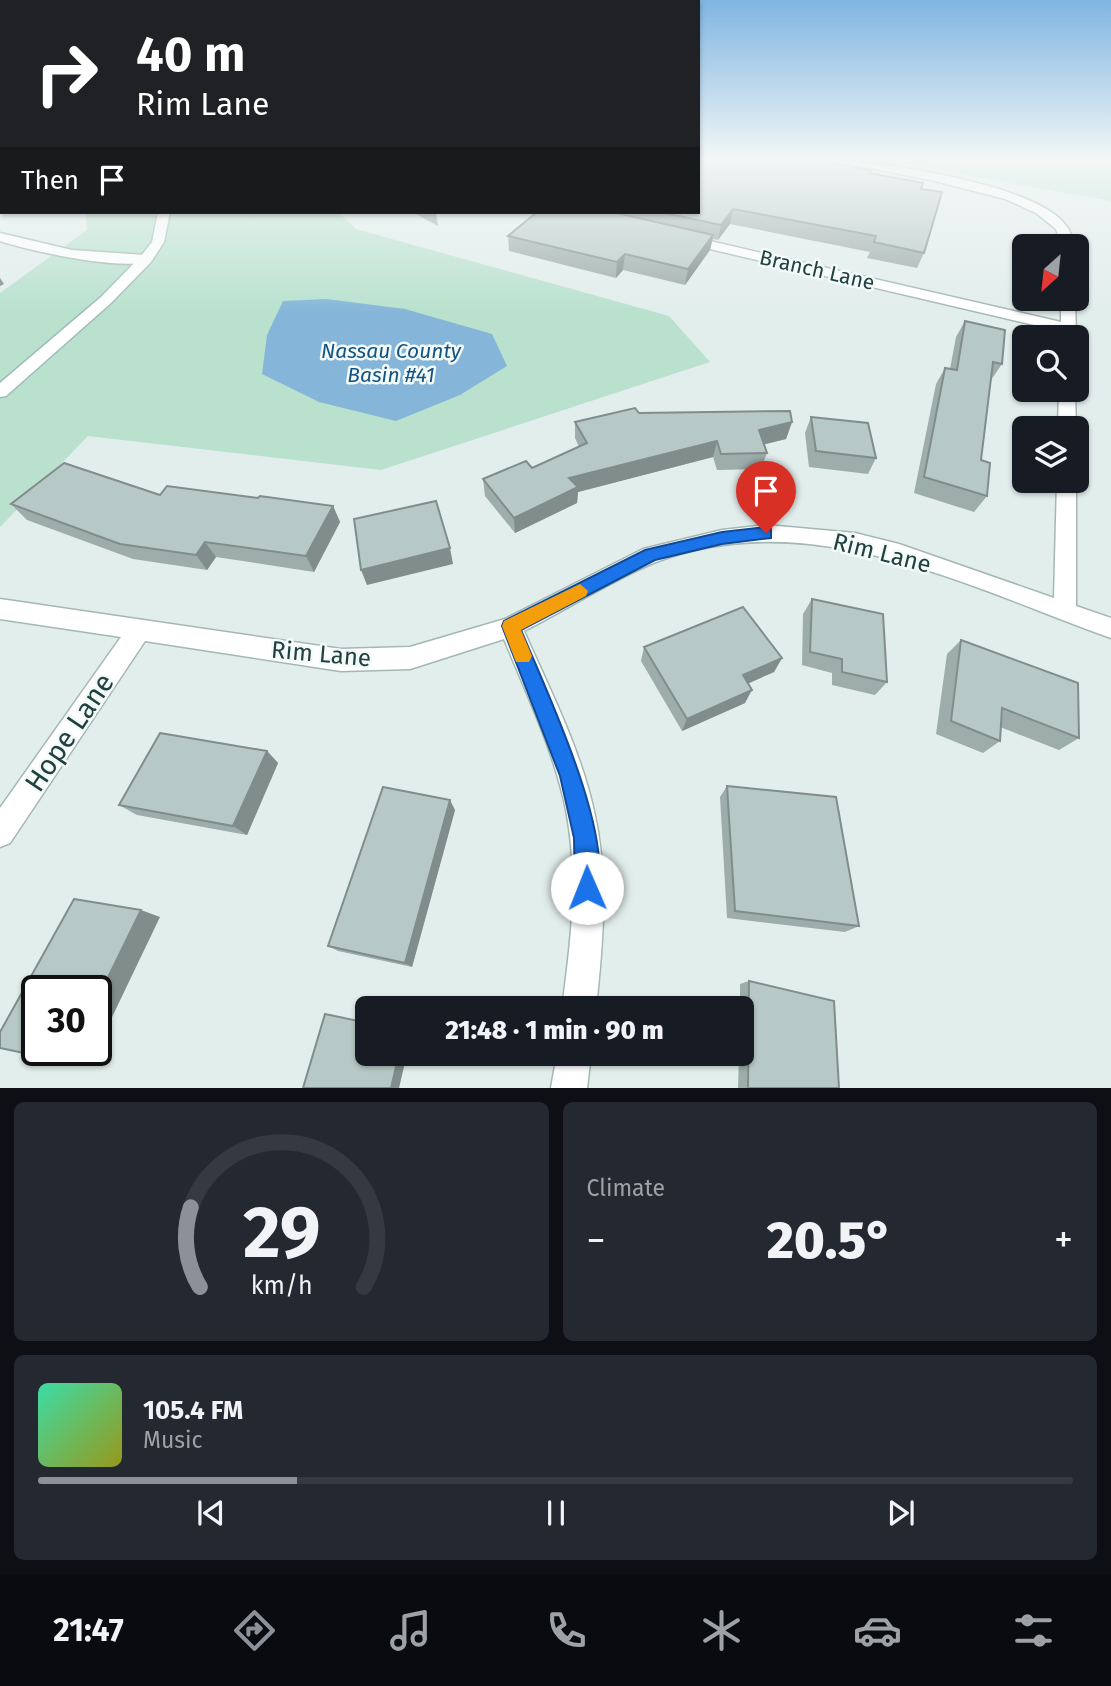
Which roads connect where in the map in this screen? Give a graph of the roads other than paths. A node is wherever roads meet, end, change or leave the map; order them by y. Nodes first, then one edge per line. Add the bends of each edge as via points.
1 (1044, 212) edge
2 (164, 214) edge
3 (665, 234) edge
4 (1068, 234) edge
5 (0, 237) edge
6 (146, 259) junction
7 (1035, 325) edge
8 (0, 392) edge
9 (1067, 493) edge
10 (0, 609) edge
11 (1065, 611) junction
12 (511, 626) junction
13 (1111, 628) edge
14 (138, 632) junction
15 (0, 833) edge
16 (581, 996) edge
17 (572, 1066) edge
18 (569, 1087) edge

1 - 4 street
2 - 6 street via 158,242
3 - 7 street, Branch Lane
5 - 6 street via 63,255
6 - 8 street
9 - 11 street
10 - 14 street, Rim Lane
11 - 12 street, Rim Lane via 855,541 766,533 651,555
11 - 13 street, Rim Lane
12 - 14 street, Rim Lane via 410,658 341,660
12 - 16 street via 570,776 585,838 588,938
14 - 15 street, Hope Lane
17 - 18 street

